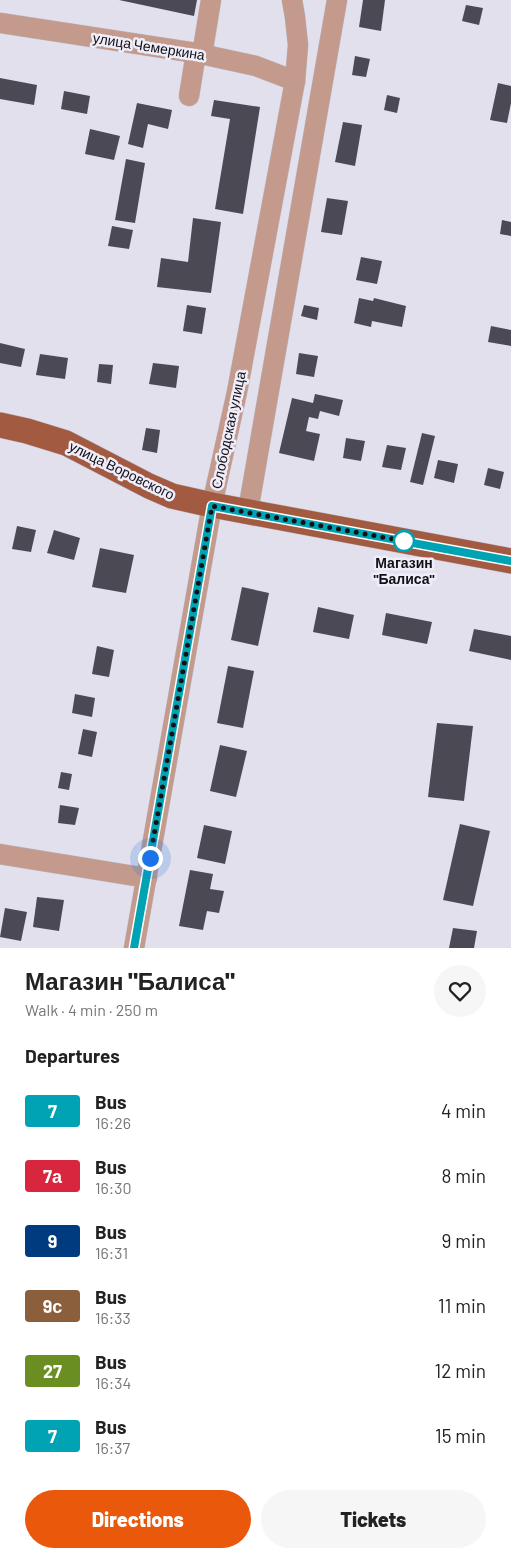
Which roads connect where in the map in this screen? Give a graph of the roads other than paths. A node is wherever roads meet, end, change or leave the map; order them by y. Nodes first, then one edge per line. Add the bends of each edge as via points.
1 (211, 0) edge
2 (292, 0) edge
3 (337, 0) edge
4 (0, 23) edge
5 (199, 54) junction
6 (324, 72) junction
7 (295, 74) junction
8 (189, 96) dead end
9 (237, 392) junction
10 (268, 398) junction
11 (0, 425) edge
12 (212, 506) junction
13 (248, 511) junction
14 (511, 561) edge
15 (0, 854) edge
16 (147, 878) junction
17 (134, 948) edge

1 - 5 street
2 - 7 street, Слободская улица via 298,45
3 - 6 street
4 - 5 street, улица Чемеркина
5 - 7 street, улица Чемеркина
5 - 8 street
6 - 7 street, улица Чемеркина
6 - 10 street
7 - 9 street, Слободская улица
9 - 10 street
9 - 12 street, Слободская улица
10 - 13 street
11 - 12 main road, улица Воровского via 66,443 172,496
12 - 13 main road, улица Воровского
12 - 16 street, Слободская улица
13 - 14 main road, улица Воровского
15 - 16 street
16 - 17 street, Слободская улица

